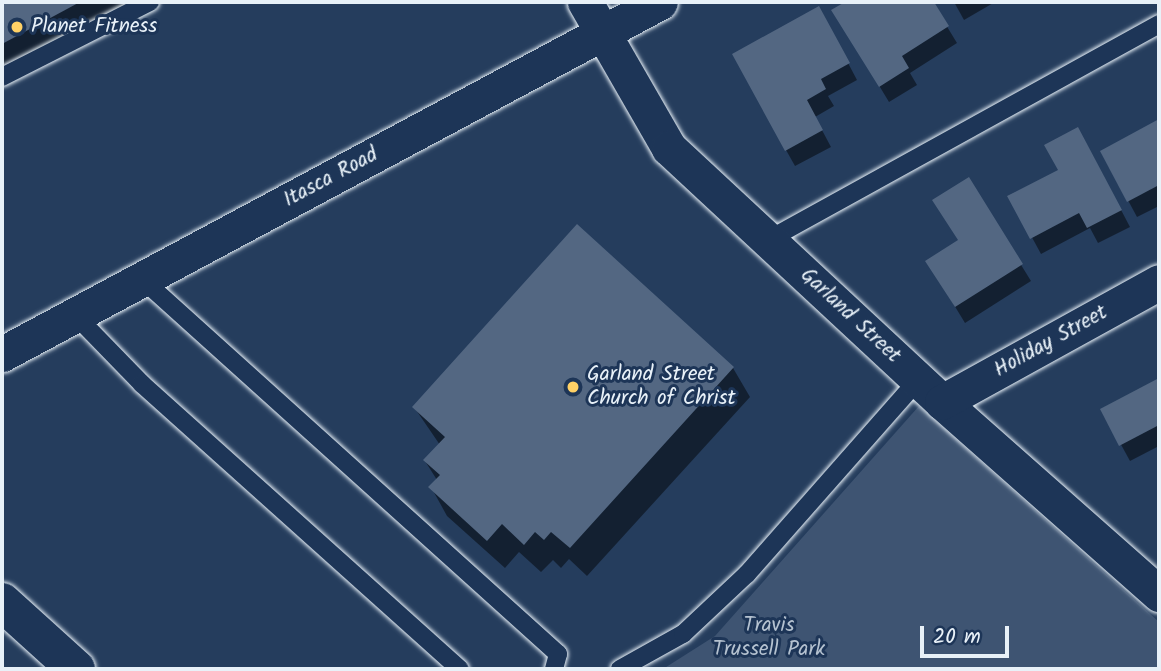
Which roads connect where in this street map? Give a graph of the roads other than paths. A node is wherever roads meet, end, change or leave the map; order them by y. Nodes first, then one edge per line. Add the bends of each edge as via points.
1 (150, 2) edge
2 (585, 2) edge
3 (660, 2) edge
4 (1159, 24) edge
5 (602, 33) junction
6 (2, 77) edge
7 (768, 240) junction
8 (142, 279) junction
9 (1159, 282) edge
10 (75, 315) junction
11 (2, 354) edge
12 (930, 391) junction
13 (1158, 590) edge
14 (2, 602) edge
15 (76, 669) edge
16 (460, 669) edge
17 (554, 669) edge
18 (620, 669) edge

1 - 6 lane
2 - 5 street, Garland Street
3 - 5 street, Itasca Road
4 - 7 lane
5 - 7 street, Garland Street via 669,148
5 - 8 street, Itasca Road
7 - 12 street, Garland Street
8 - 10 street, Itasca Road
8 - 17 lane via 558,654
9 - 12 street, Holiday Street
10 - 11 street, Itasca Road
10 - 16 lane via 142,384
12 - 13 street, Garland Street
12 - 18 lane via 683,634
14 - 15 main road

